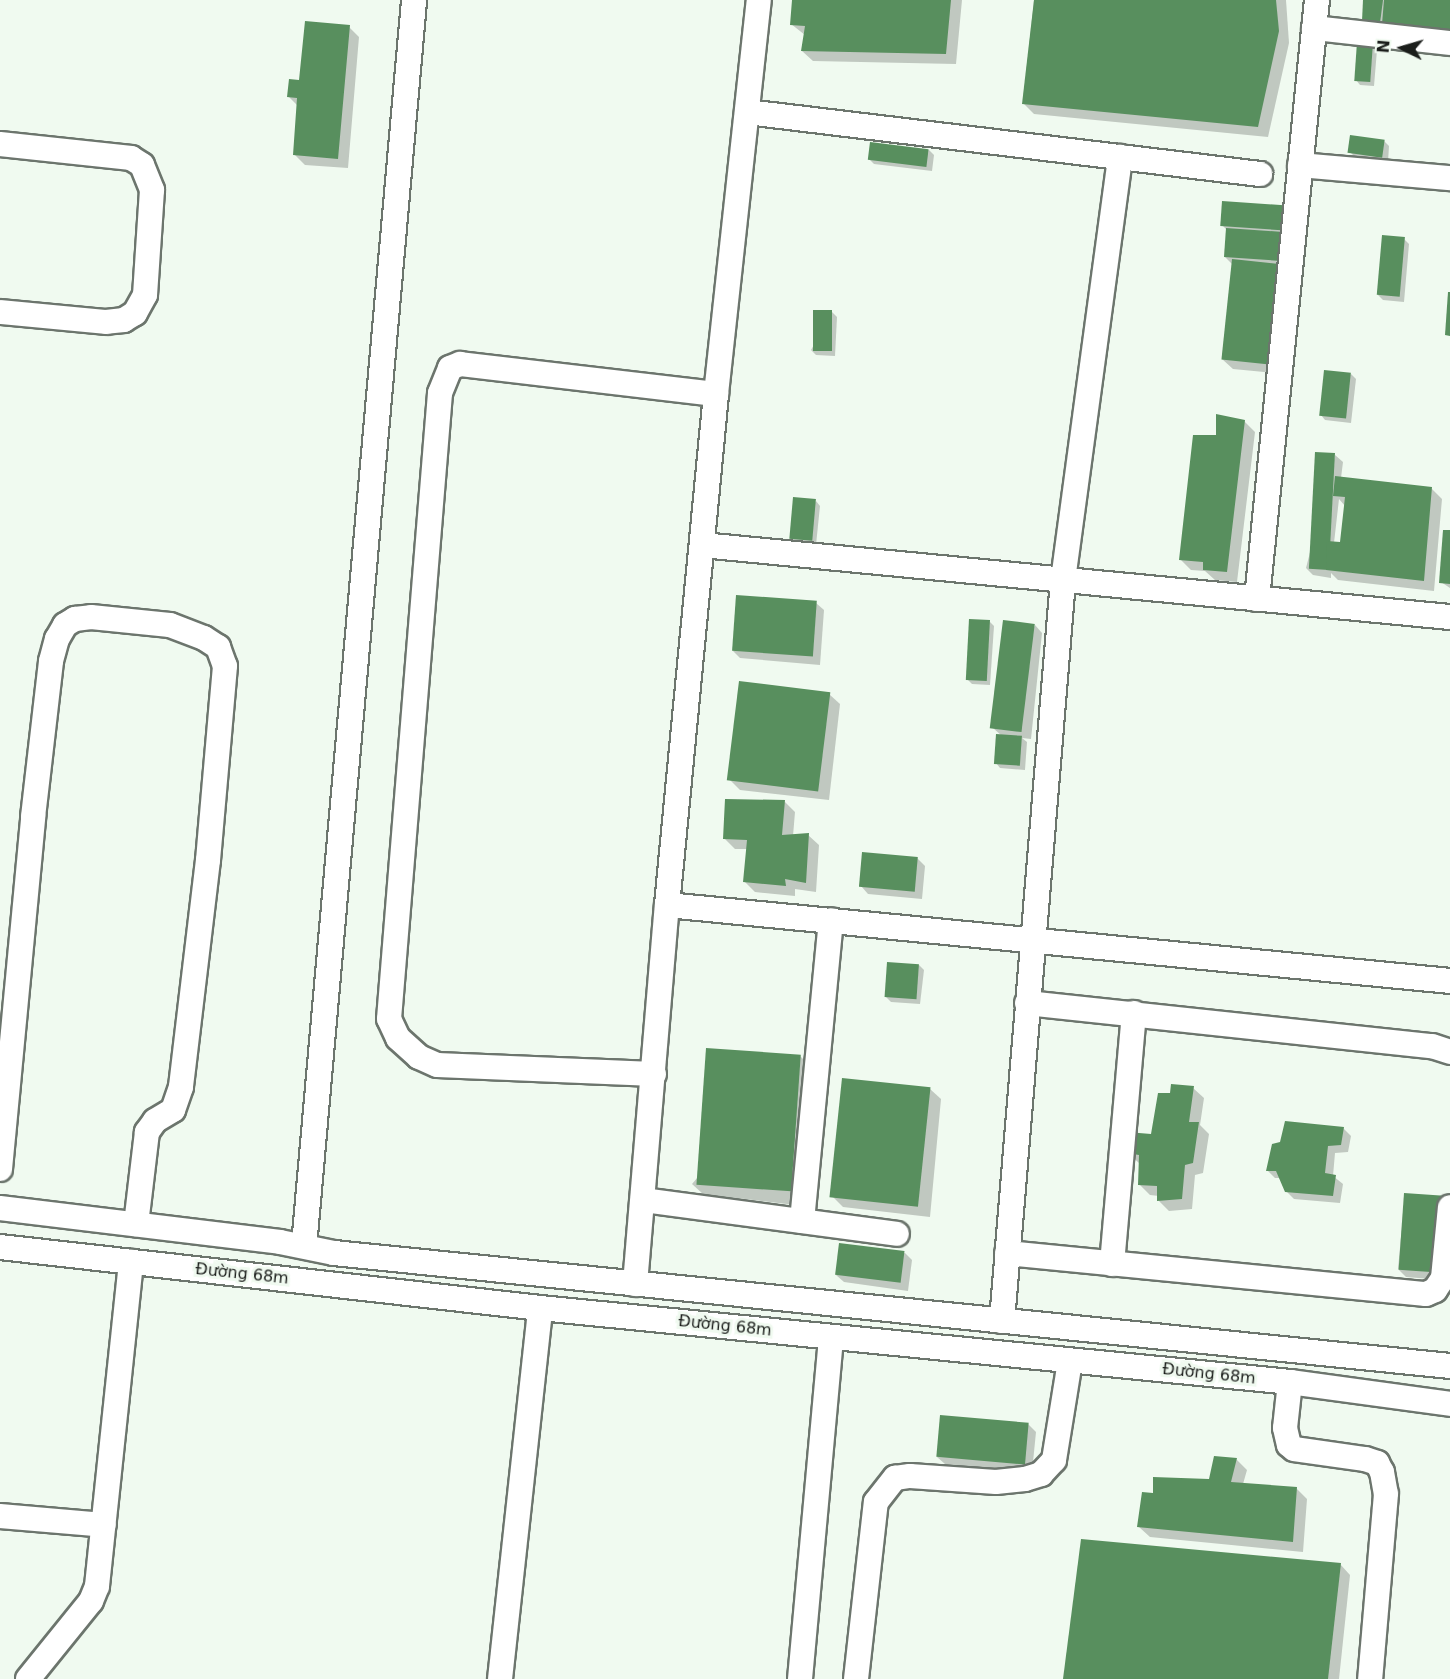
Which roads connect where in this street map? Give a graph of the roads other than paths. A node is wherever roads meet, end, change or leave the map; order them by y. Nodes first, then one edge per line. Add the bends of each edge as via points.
1 (414, 0) edge
2 (759, 0) edge
3 (1317, 0) edge
4 (1314, 28) junction
5 (1450, 43) edge
6 (747, 112) junction
7 (0, 144) edge
8 (1120, 157) junction
9 (1300, 165) junction
10 (1260, 174) dead end
11 (1450, 178) edge
12 (0, 312) edge
13 (716, 394) junction
14 (702, 545) junction
15 (1063, 580) junction
16 (1257, 599) junction
17 (1450, 617) edge
18 (667, 904) junction
19 (831, 920) junction
20 (1033, 940) junction
21 (1450, 981) edge
22 (1027, 1003) junction
23 (1134, 1013) junction
24 (1450, 1052) edge
25 (654, 1074) junction
26 (0, 1169) edge
27 (643, 1200) junction
28 (0, 1208) edge
29 (1450, 1208) edge
30 (802, 1221) junction
31 (135, 1224) junction
32 (897, 1234) dead end
33 (304, 1246) junction
34 (0, 1247) edge
35 (1007, 1253) junction
36 (131, 1262) junction
37 (1112, 1264) junction
38 (635, 1284) junction
39 (540, 1308) junction
40 (1002, 1321) junction
41 (831, 1337) junction
42 (1070, 1360) junction
43 (1450, 1366) edge
44 (1290, 1382) junction
45 (1450, 1404) edge
46 (0, 1516) edge
47 (104, 1525) junction
48 (28, 1679) edge
49 (500, 1679) edge
50 (800, 1679) edge
51 (856, 1679) edge
52 (1370, 1679) edge

1 - 33 street
2 - 6 street
3 - 4 street
4 - 5 street
4 - 9 street
6 - 8 street
6 - 13 street
7 - 12 street via 131,158 142,165 152,190 145,295 135,313 124,320 106,322
8 - 10 street
8 - 15 street
9 - 11 street
9 - 16 street
13 - 14 street
13 - 25 street via 460,364 450,368 440,393 389,1019 398,1038 419,1057 437,1065
14 - 15 street
14 - 18 street
15 - 16 street
15 - 20 street
16 - 17 street
18 - 19 street
18 - 25 street
19 - 20 street
19 - 30 street
20 - 21 street
20 - 22 street
22 - 23 street
22 - 35 street
23 - 24 street via 1432,1046
23 - 37 street
25 - 27 street
26 - 31 street via 35,806 57,639 65,625 91,617 170,625 218,647 225,666 208,860 181,1087 173,1110 155,1121 147,1132
27 - 30 street
27 - 38 street
28 - 31 street
29 - 37 street via 1443,1278 1435,1290 1426,1294
30 - 32 street
31 - 33 street
33 - 38 street via 334,1253
34 - 36 street, Đường 68m
35 - 37 street
35 - 40 street
36 - 39 street, Đường 68m
36 - 47 street
38 - 40 street
39 - 41 street, Đường 68m
39 - 49 street
40 - 43 street
41 - 42 street, Đường 68m
41 - 50 street
42 - 44 street, Đường 68m
42 - 51 street via 1054,1460 1041,1474 996,1482 895,1478 876,1502
44 - 45 street, Đường 68m
44 - 52 street via 1285,1428 1289,1445 1294,1449 1365,1459 1377,1463 1382,1472 1386,1494
46 - 47 street
47 - 48 street via 94,1595

